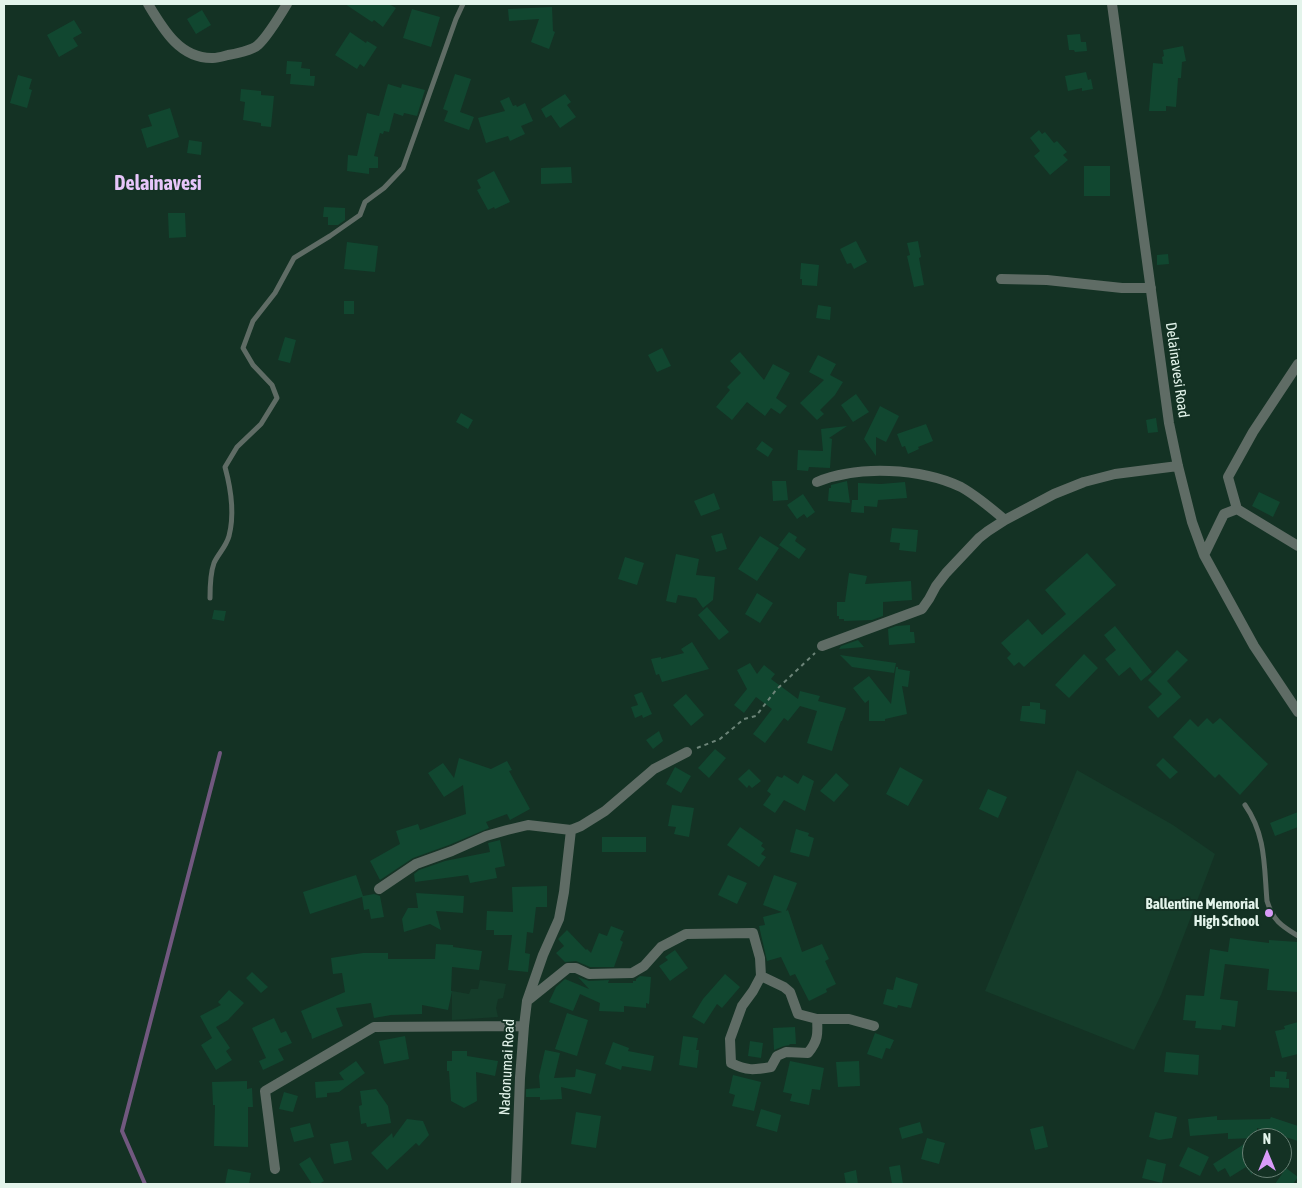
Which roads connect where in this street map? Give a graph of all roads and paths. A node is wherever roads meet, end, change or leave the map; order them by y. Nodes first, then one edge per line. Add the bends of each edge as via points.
1 (148, 4) edge
2 (287, 4) edge
3 (463, 4) edge
4 (1112, 4) edge
5 (1001, 279) dead end
6 (1151, 288) junction
7 (1298, 364) edge
8 (1178, 466) junction
9 (817, 482) dead end
10 (1237, 510) junction
11 (1005, 520) junction
12 (1298, 546) edge
13 (1204, 555) junction
14 (210, 598) dead end
15 (822, 646) joint
16 (1298, 712) edge
17 (687, 752) joint
18 (1245, 806) dead end
19 (571, 830) junction
20 (379, 889) dead end
21 (1298, 936) edge
22 (760, 976) junction
23 (527, 1001) junction
24 (817, 1019) junction
25 (524, 1026) junction
26 (874, 1026) dead end
27 (275, 1169) dead end
28 (516, 1184) edge

1 - 2 street via 161,26 181,48 194,56 213,58 257,46
3 - 14 lane via 403,168 365,202 360,215 294,258 276,293 253,321 243,348 253,365 272,385 277,398 261,424 237,446 225,467 232,496 229,536 214,564
4 - 6 street, Delainavesi Road
5 - 6 street
6 - 8 street, Delainavesi Road via 1169,424
7 - 10 street via 1228,477
8 - 11 street via 1115,474 1084,482
8 - 13 street, Delainavesi Road
9 - 11 street via 853,472 925,476 970,492
10 - 12 street
10 - 13 street via 1224,514
11 - 15 street via 984,535 946,572 922,609
13 - 16 street, Delainavesi Road via 1254,646
15 - 17 path via 776,690 756,716 744,719 720,739
17 - 19 street via 654,769 605,811
18 - 21 lane via 1261,838 1269,908 1280,925
19 - 20 street via 528,825 493,834 416,864
19 - 23 street, Nadonumai Road via 562,909
22 - 23 street via 760,958 753,933 686,934 661,947 644,966 632,973 589,974 568,968
22 - 24 street via 790,992 798,1014
22 - 24 street via 742,1006 730,1039 731,1063 743,1069 756,1070 771,1067 777,1056 786,1052 808,1054 818,1033
23 - 25 street, Nadonumai Road
24 - 26 street via 849,1019
25 - 27 street via 374,1027 265,1091
25 - 28 street, Nadonumai Road

